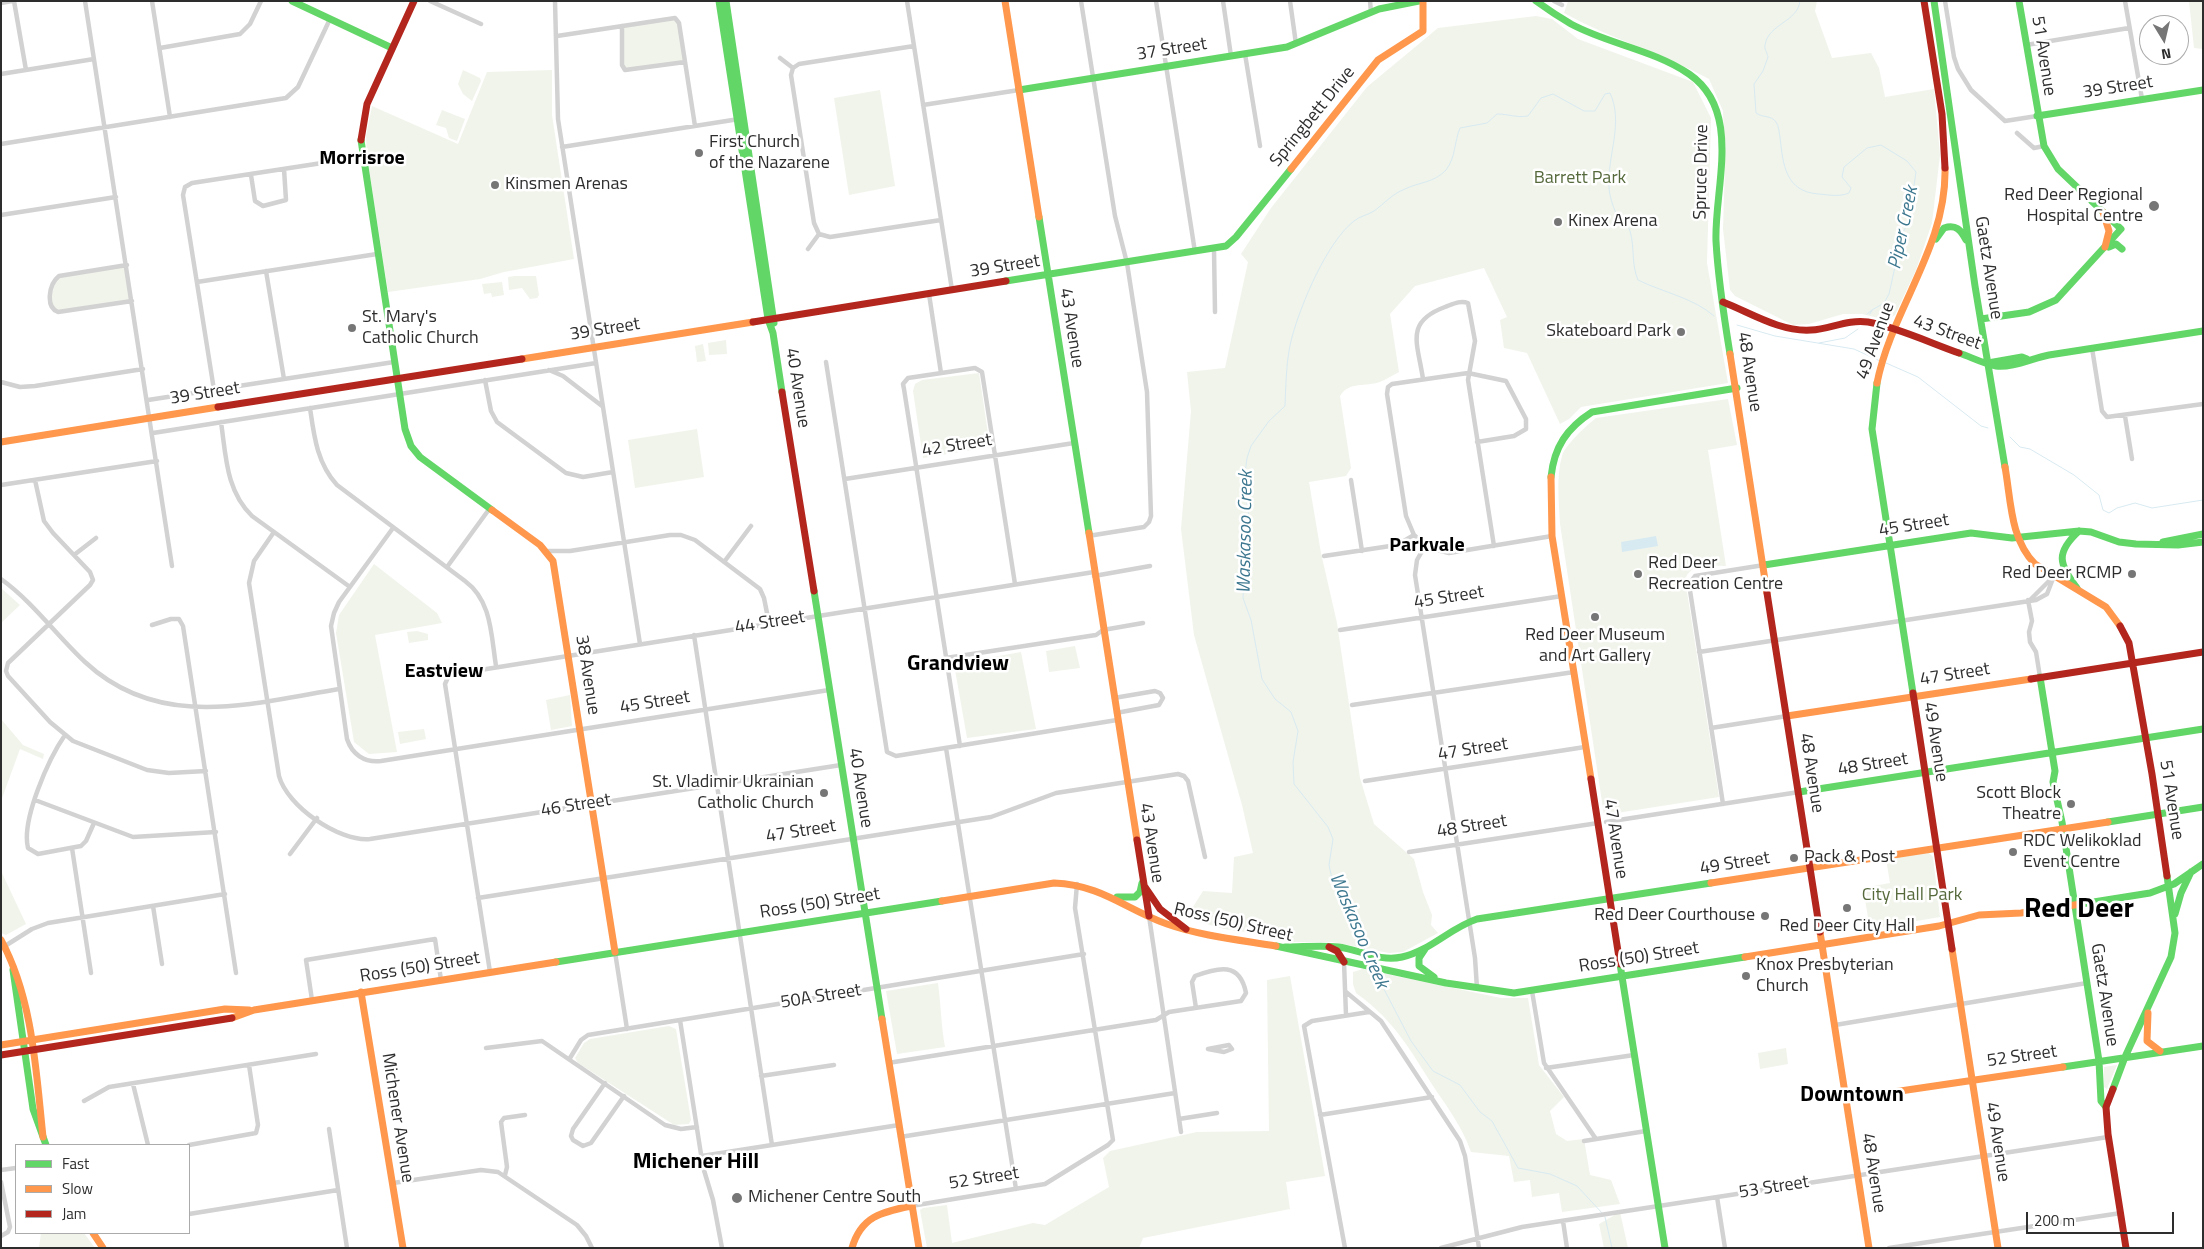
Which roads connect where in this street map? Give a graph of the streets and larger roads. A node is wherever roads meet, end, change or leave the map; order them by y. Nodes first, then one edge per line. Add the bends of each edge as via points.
1 (13, 1) edge
2 (84, 1) edge
3 (152, 1) edge
4 (261, 1) edge
5 (292, 1) edge
6 (414, 1) edge
7 (430, 1) edge
8 (555, 1) edge
9 (719, 1) edge
10 (726, 1) edge
11 (907, 1) edge
12 (1005, 1) edge
13 (1081, 1) edge
14 (1156, 1) edge
15 (1223, 1) edge
16 (1290, 1) edge
17 (1370, 1) edge
18 (1421, 1) edge
19 (1536, 1) edge
20 (1554, 1) edge
21 (1924, 1) edge
22 (1934, 1) edge
23 (1944, 1) edge
24 (2019, 1) edge
25 (2125, 1) edge
26 (1, 3) edge
27 (1562, 4) dead end
28 (1371, 12) junction
29 (330, 19) junction
30 (481, 24) dead end
31 (622, 26) junction
32 (2129, 28) junction
33 (557, 36) junction
34 (1296, 44) junction
35 (2026, 45) junction
36 (914, 46) junction
37 (160, 48) junction
38 (392, 48) junction
39 (1245, 54) junction
40 (1232, 56) junction
41 (780, 58) dead end
42 (94, 59) junction
43 (685, 62) junction
44 (1166, 67) junction
45 (792, 68) junction
46 (26, 70) junction
47 (1, 74) edge
48 (1093, 78) junction
49 (1019, 90) junction
50 (2203, 90) edge
51 (2142, 99) junction
52 (924, 105) junction
53 (2037, 116) junction
54 (170, 117) junction
55 (740, 119) junction
56 (694, 126) junction
57 (104, 127) junction
58 (2018, 133) dead end
59 (1, 144) edge
60 (1260, 146) dead end
61 (2044, 146) junction
62 (562, 147) junction
63 (361, 157) junction
64 (284, 169) junction
65 (251, 175) junction
66 (116, 197) junction
67 (2102, 210) junction
68 (1, 216) edge
69 (941, 220) junction
70 (820, 234) junction
71 (1970, 247) junction
72 (808, 249) dead end
73 (1214, 249) junction
74 (1929, 249) junction
75 (2122, 249) dead end
76 (2104, 250) junction
77 (1195, 252) junction
78 (377, 254) junction
79 (1127, 263) junction
80 (126, 265) junction
81 (266, 271) junction
82 (1047, 275) junction
83 (197, 282) junction
84 (952, 290) junction
85 (929, 294) junction
86 (132, 301) junction
87 (1723, 302) junction
88 (1215, 312) dead end
89 (771, 319) junction
90 (1981, 319) junction
91 (1895, 330) junction
92 (2203, 331) edge
93 (594, 347) junction
94 (2092, 348) junction
95 (394, 362) junction
96 (826, 362) dead end
97 (596, 363) junction
98 (1988, 363) junction
99 (143, 369) junction
100 (548, 370) junction
101 (941, 372) junction
102 (1468, 373) junction
103 (284, 379) junction
104 (396, 379) junction
105 (1423, 379) junction
106 (485, 380) junction
107 (1, 382) edge
108 (1736, 388) junction
109 (214, 390) junction
110 (399, 394) junction
111 (148, 400) junction
112 (2203, 404) edge
113 (603, 407) junction
114 (310, 408) junction
115 (2125, 416) junction
116 (150, 418) junction
117 (221, 422) junction
118 (153, 433) junction
119 (1, 442) edge
120 (1477, 442) junction
121 (1074, 443) junction
122 (995, 455) junction
123 (2132, 459) dead end
124 (157, 461) junction
125 (916, 468) junction
126 (613, 472) junction
127 (844, 479) junction
128 (35, 480) junction
129 (1351, 480) dead end
130 (1, 485) edge
131 (490, 508) junction
132 (751, 526) dead end
133 (393, 528) junction
134 (274, 532) junction
135 (2079, 532) junction
136 (2203, 534) edge
137 (1414, 535) junction
138 (1088, 536) junction
139 (1552, 536) junction
140 (96, 538) dead end
141 (2017, 538) junction
142 (624, 542) junction
143 (2203, 542) edge
144 (2156, 544) junction
145 (1890, 545) junction
146 (1425, 546) junction
147 (1494, 546) junction
148 (548, 551) junction
149 (1362, 551) junction
150 (2061, 554) junction
151 (74, 555) junction
152 (1324, 556) dead end
153 (724, 562) junction
154 (1764, 565) junction
155 (172, 566) dead end
156 (1150, 566) dead end
157 (446, 567) junction
158 (1094, 574) junction
159 (2054, 576) junction
160 (1, 579) edge
161 (1015, 584) junction
162 (350, 587) junction
163 (2082, 593) junction
164 (1562, 596) junction
165 (937, 597) junction
166 (2029, 600) junction
167 (864, 608) junction
168 (818, 616) junction
169 (1422, 617) junction
170 (1902, 620) junction
171 (769, 623) junction
172 (1144, 623) dead end
173 (49, 625) junction
174 (152, 625) dead end
175 (1103, 630) junction
176 (1340, 630) dead end
177 (694, 635) junction
178 (1776, 640) junction
179 (640, 644) junction
180 (1699, 652) junction
181 (2203, 652) edge
182 (569, 655) junction
183 (946, 658) junction
184 (2134, 662) junction
185 (496, 666) junction
186 (1574, 672) junction
187 (2040, 677) junction
188 (339, 689) junction
189 (830, 690) junction
190 (1434, 693) junction
191 (1913, 697) junction
192 (1114, 698) junction
193 (267, 701) junction
194 (1352, 705) dead end
195 (196, 708) junction
196 (706, 710) junction
197 (1787, 716) junction
198 (1116, 717) junction
199 (1711, 728) junction
200 (2203, 729) edge
201 (580, 730) junction
202 (65, 736) junction
203 (2146, 738) junction
204 (960, 746) junction
205 (1586, 747) junction
206 (946, 748) junction
207 (455, 749) junction
208 (2052, 752) junction
209 (841, 765) junction
210 (1445, 769) junction
211 (206, 771) junction
212 (1924, 772) junction
213 (1365, 781) dead end
214 (1127, 782) junction
215 (717, 784) junction
216 (1799, 792) junction
217 (36, 800) junction
218 (592, 804) junction
219 (1723, 804) junction
220 (2203, 807) edge
221 (2158, 813) junction
222 (316, 818) junction
223 (957, 822) junction
224 (1606, 822) dead end
225 (94, 823) junction
226 (467, 824) junction
227 (1598, 824) junction
228 (2063, 828) junction
229 (216, 832) junction
230 (853, 839) junction
231 (1457, 845) junction
232 (72, 848) junction
233 (1936, 848) junction
234 (1409, 852) dead end
235 (290, 854) dead end
236 (1205, 857) dead end
237 (729, 858) junction
238 (2203, 864) edge
239 (1811, 867) junction
240 (2191, 872) junction
241 (604, 878) junction
242 (1142, 880) junction
243 (1077, 884) junction
244 (2169, 887) junction
245 (225, 894) junction
246 (969, 896) junction
247 (1113, 896) junction
248 (478, 898) junction
249 (1610, 898) junction
250 (2075, 905) junction
251 (153, 906) junction
252 (864, 912) junction
253 (1149, 916) junction
254 (83, 917) junction
255 (2174, 918) junction
256 (1469, 921) junction
257 (1948, 924) junction
258 (1188, 930) junction
259 (740, 932) junction
260 (3, 943) edge
261 (1430, 944) junction
262 (1823, 944) junction
263 (1325, 946) junction
264 (1280, 947) junction
265 (615, 952) junction
266 (1357, 952) junction
267 (1084, 954) junction
268 (1344, 962) junction
269 (162, 964) dead end
270 (14, 968) junction
271 (981, 971) junction
272 (490, 972) junction
273 (91, 973) dead end
274 (236, 973) dead end
275 (1622, 976) junction
276 (442, 980) junction
277 (1446, 983) junction
278 (2087, 983) junction
279 (877, 988) junction
280 (1477, 988) junction
281 (1532, 991) junction
282 (361, 992) junction
283 (1346, 992) junction
284 (312, 1000) junction
285 (1960, 1004) junction
286 (2149, 1006) junction
287 (751, 1008) junction
288 (1196, 1008) junction
289 (254, 1010) junction
290 (1369, 1012) junction
291 (1346, 1015) junction
292 (1163, 1016) junction
293 (680, 1020) junction
294 (1835, 1025) junction
295 (627, 1029) junction
296 (1096, 1029) junction
297 (30, 1040) junction
298 (22, 1041) junction
299 (1, 1045) edge
300 (993, 1046) junction
301 (2203, 1046) edge
302 (486, 1048) dead end
303 (32, 1050) junction
304 (23, 1051) junction
305 (2160, 1051) junction
306 (316, 1054) dead end
307 (1, 1055) edge
308 (1634, 1055) junction
309 (2125, 1057) junction
310 (570, 1058) junction
311 (2100, 1061) junction
312 (888, 1062) junction
313 (834, 1064) dead end
314 (249, 1065) junction
315 (1546, 1068) junction
316 (761, 1076) junction
317 (1972, 1079) junction
318 (605, 1083) junction
319 (133, 1084) junction
320 (1175, 1093) junction
321 (624, 1096) junction
322 (1432, 1097) junction
323 (1846, 1099) junction
324 (84, 1101) dead end
325 (1108, 1104) junction
326 (2106, 1108) junction
327 (1217, 1113) dead end
328 (525, 1115) dead end
329 (1320, 1115) junction
330 (1179, 1119) junction
331 (1005, 1120) junction
332 (898, 1125) junction
333 (697, 1127) junction
334 (329, 1129) dead end
335 (1646, 1131) junction
336 (1181, 1132) dead end
337 (44, 1137) junction
338 (900, 1137) junction
339 (2108, 1137) junction
340 (1596, 1139) junction
341 (1584, 1141) dead end
342 (46, 1144) edge
343 (148, 1144) edge
344 (190, 1145) edge
345 (772, 1145) junction
346 (702, 1156) junction
347 (1984, 1156) junction
348 (15, 1168) edge
349 (1, 1170) edge
350 (505, 1175) junction
351 (1858, 1175) junction
352 (1, 1182) edge
353 (393, 1183) junction
354 (1016, 1189) junction
355 (338, 1190) junction
356 (1717, 1197) junction
357 (911, 1206) junction
358 (1658, 1206) junction
359 (2120, 1213) junction
360 (190, 1214) edge
361 (1563, 1221) junction
362 (1996, 1230) junction
363 (94, 1234) edge
364 (1, 1236) edge
365 (1478, 1238) junction
366 (103, 1248) edge
367 (347, 1248) edge
368 (403, 1248) edge
369 (592, 1248) edge
370 (722, 1248) edge
371 (852, 1248) edge
372 (919, 1248) edge
373 (1345, 1248) edge
374 (1441, 1248) edge
375 (1480, 1248) edge
376 (1567, 1248) edge
377 (1665, 1248) edge
378 (1725, 1248) edge
379 (1869, 1248) edge
380 (1889, 1248) edge
381 (1998, 1248) edge
382 (2126, 1248) edge

1 - 26 street
1 - 46 street
2 - 42 street
3 - 37 street
4 - 37 street via 250,24 240,34
5 - 29 street
6 - 38 street
7 - 30 street
8 - 33 street
9 - 55 street, 40 Avenue
10 - 55 street, 40 Avenue
11 - 36 street
12 - 49 street, 43 Avenue
13 - 48 street
14 - 44 street
15 - 40 street
16 - 34 street
17 - 28 street
18 - 28 street, 37 Street
18 - 73 street, Springbett Drive via 1422,31 1378,60 1236,237 1229,244
19 - 87 street, Spruce Drive via 1571,24 1681,69 1707,89 1719,121 1716,234
20 - 27 street
21 - 74 street via 1946,168 1938,223
22 - 71 street, Gaetz Avenue
23 - 53 street via 1955,61 1967,85 2004,121
24 - 35 street, 51 Avenue
25 - 32 street
28 - 34 street, 37 Street
29 - 38 street
29 - 54 street via 298,87 290,95 278,100
31 - 33 street
31 - 43 street via 675,18 679,23
31 - 43 street via 622,65 625,70
32 - 35 street
32 - 51 street
33 - 62 street via 557,112
34 - 39 street, 37 Street
35 - 53 street, 51 Avenue
36 - 45 street via 799,64
36 - 52 street
37 - 54 street
38 - 63 street via 365,109 360,130
39 - 40 street, 37 Street
39 - 60 street
40 - 44 street, 37 Street
41 - 45 street
42 - 46 street
42 - 57 street
43 - 56 street
44 - 48 street, 37 Street
44 - 77 street
45 - 70 street via 814,223
46 - 47 street
48 - 49 street, 37 Street
48 - 79 street via 1115,216
49 - 52 street, 37 Street
49 - 82 street, 43 Avenue
50 - 51 street, 39 Street
51 - 53 street, 39 Street
52 - 69 street
53 - 61 street, 51 Avenue
54 - 57 street
55 - 56 street
55 - 89 street, 40 Avenue
56 - 62 street
57 - 59 street
57 - 66 street
58 - 61 street via 2034,148
61 - 67 street, 51 Avenue via 2058,169
62 - 93 street
63 - 64 street
63 - 78 street
64 - 65 street
64 - 65 street via 286,200 264,206 255,200
65 - 83 street via 185,187 183,194
66 - 68 street
66 - 80 street
67 - 76 street via 2109,231
67 - 76 street, 51 Avenue via 2121,228
69 - 70 street via 830,238
69 - 84 street
70 - 72 street
71 - 74 street via 1960,230 1950,226 1941,231
71 - 90 street, Gaetz Avenue
73 - 77 street, 39 Street
73 - 88 street
74 - 91 street, 49 Avenue
75 - 76 street via 2116,244
76 - 90 street via 2067,291 2050,304 2022,313
77 - 79 street, 39 Street
78 - 81 street
78 - 95 street
79 - 82 street, 39 Street
79 - 138 street via 1147,392 1151,516 1146,525
80 - 86 street
80 - 86 street via 59,276 53,284 50,304 58,312
81 - 83 street
81 - 103 street
82 - 84 street, 39 Street
82 - 121 street, 43 Avenue
83 - 109 street
84 - 85 street, 39 Street
85 - 89 street, 39 Street
85 - 101 street
86 - 99 street
87 - 91 street, 43 Street via 1802,330 1859,321
87 - 108 street, 48 Avenue
89 - 93 street, 39 Street
89 - 168 street, 40 Avenue
90 - 98 street, Gaetz Avenue
91 - 98 street, 43 Street
91 - 145 street, 49 Avenue via 1879,369 1871,409
92 - 94 street, 43 Street
93 - 97 street
93 - 104 street, 39 Street
94 - 98 street, 43 Street via 2003,366
94 - 115 street via 2102,411 2106,416
95 - 103 street, 39 Street
95 - 104 street
96 - 127 street
97 - 100 street, 39 Street
97 - 113 street
98 - 141 street, Gaetz Avenue
99 - 107 street via 35,386 20,387
99 - 111 street
100 - 106 street, 39 Street
100 - 113 street via 563,376
101 - 122 street via 980,369
101 - 125 street via 911,377 904,382
102 - 105 street
102 - 105 street via 1475,341 1470,306 1462,301 1427,315 1418,327
102 - 120 street
102 - 120 street via 1507,382 1527,422 1526,429 1518,435
103 - 109 street, 39 Street
104 - 110 street
104 - 116 street, 39 Street
105 - 137 street via 1392,384 1387,394 1406,516
106 - 110 street, 39 Street
106 - 126 street via 491,411 497,422 545,458 574,476
108 - 139 street, 47 Avenue via 1599,410 1578,420 1563,436 1551,467
108 - 154 street, 48 Avenue
109 - 111 street, 39 Street
110 - 114 street, 39 Street
110 - 131 street via 406,434 413,450
111 - 116 street
112 - 115 street
113 - 126 street
114 - 117 street, 39 Street
114 - 133 street via 318,453 329,475 346,494
115 - 123 street
116 - 118 street
116 - 119 street, 39 Street
117 - 118 street, 39 Street
117 - 134 street via 235,494 252,516
118 - 124 street
120 - 147 street
121 - 122 street, 42 Street
121 - 138 street, 43 Avenue
122 - 125 street, 42 Street
122 - 161 street
124 - 128 street
124 - 155 street
125 - 127 street, 42 Street
125 - 165 street
126 - 142 street
127 - 167 street
128 - 130 street
128 - 151 street via 44,521
129 - 149 street
131 - 148 street
131 - 157 street
132 - 153 street
133 - 157 street
133 - 162 street, 45 Street
134 - 162 street
134 - 193 street, 46 Street via 254,561 249,583
135 - 141 street, 45 Street
135 - 144 street, 45 Street via 2091,532 2119,542
135 - 150 street via 2066,543
136 - 144 street, 45 Street
137 - 146 street
137 - 149 street via 1397,546
138 - 158 street, 43 Avenue
139 - 147 street
139 - 164 street, 47 Avenue
140 - 151 street
141 - 145 street, 45 Street via 1971,533
141 - 159 street, 51 Avenue via 2030,560
142 - 148 street via 570,551
142 - 153 street via 681,535 698,542
142 - 179 street
143 - 144 street, 45 Street
145 - 154 street, 45 Street
145 - 170 street, 49 Avenue
146 - 147 street via 1449,553
146 - 169 street via 1415,572
148 - 182 street, 38 Avenue via 555,568
149 - 152 street
150 - 159 street
150 - 163 street via 2065,571
151 - 173 street via 90,572 92,583
153 - 171 street via 762,591
154 - 178 street, 48 Avenue
154 - 180 street, 45 Street via 1695,576 1690,582
156 - 158 street, 44 Street
157 - 185 street via 474,588 483,600
158 - 161 street, 44 Street
158 - 175 street, 43 Avenue
159 - 163 street, 51 Avenue
159 - 166 street
160 - 173 street
161 - 165 street, 44 Street
162 - 188 street, 45 Street via 335,610 331,626
163 - 184 street, 51 Avenue via 2106,607 2117,620 2130,643
164 - 169 street, 45 Street
164 - 186 street, 47 Avenue
165 - 167 street, 44 Street
165 - 183 street
166 - 170 street
166 - 187 street, Gaetz Avenue via 2032,621 2029,634
167 - 168 street, 44 Street
167 - 206 street via 889,754
168 - 171 street, 44 Street
168 - 189 street, 40 Avenue
169 - 176 street, 45 Street
169 - 190 street
170 - 178 street
170 - 191 street, 49 Avenue
171 - 177 street, 44 Street
172 - 175 street
173 - 195 street via 84,661 118,687 158,703
173 - 202 street via 8,663 6,671 9,679
174 - 195 street via 174,618 183,624
175 - 183 street via 1096,635
175 - 192 street, 43 Avenue
177 - 179 street, 44 Street
177 - 196 street
178 - 180 street
178 - 197 street, 48 Avenue
179 - 182 street, 44 Street
180 - 199 street
181 - 184 street, 47 Street
182 - 185 street, 44 Street
182 - 201 street, 38 Avenue
183 - 204 street
184 - 187 street, 47 Street
184 - 203 street, 51 Avenue
185 - 207 street, 44 Street via 448,676 445,684
186 - 190 street
186 - 205 street, 47 Avenue
187 - 191 street, 47 Street
187 - 208 street, Gaetz Avenue
188 - 193 street
188 - 207 street, 45 Street via 349,744 365,759 381,761
189 - 196 street, 45 Street
189 - 209 street, 40 Avenue
190 - 194 street
190 - 210 street
191 - 197 street, 47 Street
191 - 212 street, 49 Avenue
192 - 198 street, 43 Avenue
192 - 198 street via 1155,691 1163,698 1158,706
193 - 195 street
193 - 222 street, 46 Street via 282,784 290,798
195 - 211 street
196 - 201 street, 45 Street
196 - 215 street
197 - 199 street, 47 Street
197 - 216 street, 48 Avenue
198 - 204 street
198 - 214 street, 43 Avenue
199 - 219 street
200 - 203 street, 48 Street
201 - 207 street, 45 Street
201 - 218 street, 38 Avenue
202 - 211 street via 147,770 169,773
202 - 217 street via 50,759
203 - 208 street, 48 Street
203 - 221 street, 51 Avenue
204 - 206 street
205 - 210 street, 47 Street
205 - 227 street, 47 Avenue
206 - 223 street
207 - 226 street
208 - 212 street, 48 Street
208 - 228 street, Gaetz Avenue via 2053,782
209 - 215 street, 46 Street
209 - 230 street, 40 Avenue
210 - 213 street, 47 Street
210 - 231 street
211 - 229 street
212 - 216 street, 48 Street
212 - 233 street, 49 Avenue
214 - 223 street, 47 Street via 1056,793 995,816
214 - 236 street, 47 Street via 1178,774 1184,776
214 - 242 street, 43 Avenue
215 - 218 street, 46 Street
215 - 237 street
216 - 219 street, 48 Street
216 - 239 street, 48 Avenue
217 - 225 street
217 - 232 street via 27,829 30,850 38,854
218 - 226 street, 46 Street
218 - 241 street, 38 Avenue
219 - 224 street, 48 Street
220 - 221 street, 49 Street
221 - 228 street, 49 Street
221 - 244 street, 51 Avenue
222 - 226 street, 46 Street via 340,834 363,840
222 - 235 street
223 - 230 street, 47 Street
223 - 246 street
225 - 229 street via 139,838
225 - 232 street via 84,844
226 - 248 street
227 - 231 street, 48 Street
227 - 249 street, 47 Avenue
228 - 233 street, 49 Street
228 - 250 street, Gaetz Avenue
229 - 245 street
230 - 237 street, 47 Street
230 - 252 street, 40 Avenue
231 - 234 street, 48 Street
231 - 256 street
232 - 254 street
233 - 239 street, 49 Street
233 - 257 street, 49 Avenue
237 - 241 street, 47 Street
237 - 259 street
238 - 240 street, Ross (50) Street
239 - 249 street, 49 Street
239 - 262 street, 48 Avenue
240 - 244 street, Ross (50) Street
240 - 255 street via 2180,893
241 - 248 street, 47 Street
241 - 265 street, 38 Avenue
242 - 247 street via 1140,892 1135,897
242 - 253 street, 43 Avenue
242 - 258 street via 1160,909
243 - 246 street, Ross (50) Street via 1048,884
243 - 247 street, Ross (50) Street
243 - 267 street via 1075,908
244 - 250 street, Ross (50) Street
244 - 255 street, 51 Avenue
245 - 251 street
245 - 274 street
246 - 252 street, Ross (50) Street
246 - 271 street
247 - 253 street, Ross (50) Street
248 - 272 street
249 - 256 street, 49 Street
249 - 275 street, 47 Avenue
250 - 257 street, Ross (50) Street via 1989,914
250 - 278 street, Gaetz Avenue
251 - 254 street
251 - 269 street
252 - 259 street, Ross (50) Street
252 - 279 street, 40 Avenue
253 - 258 street, Ross (50) Street
253 - 292 street, 43 Avenue
254 - 260 street via 42,924
254 - 273 street
255 - 286 street, 51 Avenue via 2173,952
256 - 261 street, 49 Street
256 - 280 street
257 - 262 street, Ross (50) Street
257 - 285 street, 49 Avenue
258 - 264 street, Ross (50) Street
259 - 265 street, Ross (50) Street
259 - 287 street
260 - 270 street
261 - 266 street, 49 Street via 1402,957
261 - 277 street via 1419,957 1419,966
262 - 275 street, Ross (50) Street
262 - 294 street, 48 Avenue
263 - 264 street, 49 Street
263 - 266 street, 49 Street
263 - 268 street via 1335,950
264 - 268 street, Ross (50) Street
265 - 272 street, Ross (50) Street
265 - 295 street, 38 Avenue
266 - 268 street
267 - 271 street, 50A Street
267 - 296 street
268 - 277 street, Ross (50) Street
268 - 283 street
270 - 297 street
270 - 298 street
271 - 279 street, 50A Street
271 - 300 street
272 - 276 street, Ross (50) Street
275 - 281 street, Ross (50) Street
275 - 308 street, 47 Avenue
276 - 282 street, Ross (50) Street
276 - 284 street via 435,939 306,960
277 - 280 street, Ross (50) Street
278 - 285 street
278 - 311 street, Gaetz Avenue
279 - 287 street, 50A Street
279 - 312 street, 40 Avenue
280 - 281 street, Ross (50) Street via 1507,993
281 - 315 street
282 - 284 street, Ross (50) Street
282 - 353 street, Michener Avenue
283 - 290 street
283 - 291 street
284 - 289 street, Ross (50) Street
285 - 294 street
285 - 317 street, 49 Avenue
286 - 305 street via 2146,1039
286 - 309 street, 51 Avenue
287 - 293 street, 50A Street
287 - 316 street
288 - 288 street via 1243,1000 1246,991 1239,975 1225,969 1195,976 1192,982
288 - 292 street
289 - 297 street, Ross (50) Street via 225,1009
289 - 303 street, Ross (50) Street via 226,1020
290 - 291 street
290 - 322 street via 1381,1021
291 - 329 street via 1306,1022 1304,1028
292 - 296 street via 1156,1020
292 - 320 street, 43 Avenue
293 - 295 street, 50A Street
293 - 333 street
294 - 323 street, 48 Avenue
295 - 310 street, 50A Street via 588,1035
296 - 300 street
296 - 325 street
297 - 298 street, Ross (50) Street
297 - 303 street
298 - 299 street, Ross (50) Street
298 - 304 street
300 - 312 street
300 - 331 street
301 - 305 street, 52 Street
302 - 310 street via 542,1041
303 - 304 street, Ross (50) Street
303 - 337 street
304 - 307 street, Ross (50) Street
304 - 337 street via 33,1109
305 - 309 street, 52 Street
306 - 314 street
308 - 315 street
308 - 335 street, 47 Avenue
309 - 311 street, 52 Street
309 - 326 street, 51 Avenue
310 - 318 street
311 - 317 street, 52 Street
311 - 326 street, Gaetz Avenue via 2101,1101
312 - 332 street, 40 Avenue
313 - 316 street
314 - 319 street
314 - 344 street via 258,1125 256,1133
315 - 340 street
316 - 345 street
317 - 323 street, 52 Street
317 - 347 street, 49 Avenue
318 - 321 street
318 - 321 street via 572,1131 572,1138 581,1146 591,1143
319 - 324 street via 109,1087
319 - 343 street
320 - 325 street
320 - 330 street, 43 Avenue
321 - 333 street via 670,1127
322 - 329 street
322 - 365 street via 1462,1146
323 - 351 street, 48 Avenue
325 - 331 street
325 - 354 street, 52 Street via 1111,1142 1047,1184
326 - 339 street, Gaetz Avenue
327 - 330 street
328 - 350 street via 502,1120 508,1169
329 - 373 street
330 - 336 street, 43 Avenue
331 - 338 street
331 - 354 street
332 - 338 street, 40 Avenue
332 - 345 street
333 - 346 street
334 - 355 street
335 - 340 street
335 - 358 street, 47 Avenue
337 - 342 street
338 - 357 street, 40 Avenue
339 - 347 street, 53 Street
339 - 359 street, Gaetz Avenue
340 - 341 street
345 - 346 street
346 - 370 street
347 - 351 street, 53 Street
347 - 362 street, 49 Avenue
348 - 349 street
350 - 353 street via 480,1170
350 - 369 street via 577,1225
351 - 356 street, 53 Street
351 - 379 street, 48 Avenue
352 - 364 street via 10,1227
353 - 368 street, Michener Avenue
354 - 357 street, 52 Street
355 - 360 street
355 - 367 street
356 - 358 street, 53 Street
356 - 378 street
357 - 371 street, 52 Street via 877,1214 864,1222
357 - 372 street, 40 Avenue
358 - 361 street, 53 Street
358 - 377 street, 47 Avenue
359 - 362 street
359 - 382 street, Gaetz Avenue
361 - 365 street, 53 Street
361 - 376 street
362 - 380 street
362 - 381 street, 49 Avenue
363 - 366 street
365 - 374 street, 53 Street
365 - 375 street

